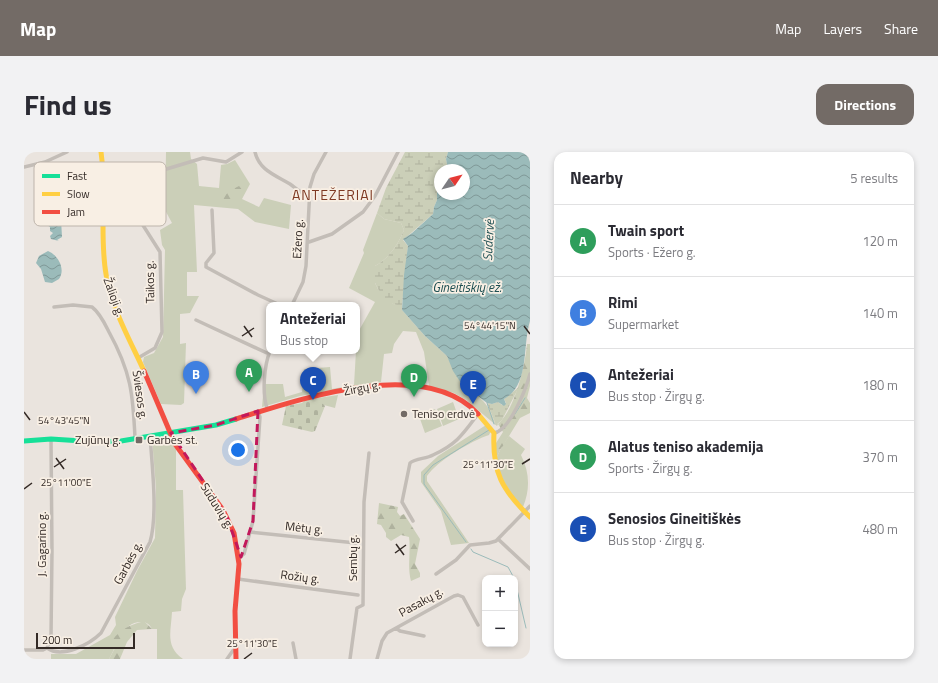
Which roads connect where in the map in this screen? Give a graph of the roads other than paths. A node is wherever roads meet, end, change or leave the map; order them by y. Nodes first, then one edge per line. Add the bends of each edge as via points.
1 (67, 152) edge
2 (101, 152) edge
3 (242, 152) edge
4 (255, 152) edge
5 (326, 152) edge
6 (398, 152) edge
7 (45, 162) edge
8 (103, 162) edge
9 (34, 165) edge
10 (24, 167) edge
11 (166, 169) edge
12 (309, 196) junction
13 (212, 210) dead end
14 (105, 226) edge
15 (143, 226) edge
16 (309, 242) junction
17 (273, 302) edge
18 (293, 302) edge
19 (54, 307) dead end
20 (196, 320) dead end
21 (266, 350) edge
22 (270, 354) edge
23 (138, 358) junction
24 (530, 374) edge
25 (267, 408) junction
26 (258, 411) junction
27 (478, 414) junction
28 (171, 433) junction
29 (494, 433) junction
30 (150, 436) junction
31 (135, 438) junction
32 (51, 439) junction
33 (24, 441) edge
34 (369, 453) dead end
35 (530, 506) edge
36 (524, 512) junction
37 (530, 517) edge
38 (413, 521) dead end
39 (250, 532) junction
40 (498, 539) junction
41 (356, 543) dead end
42 (239, 558) junction
43 (530, 569) edge
44 (436, 574) dead end
45 (238, 579) junction
46 (358, 595) dead end
47 (478, 625) dead end
48 (396, 628) junction
49 (424, 636) dead end
50 (293, 643) dead end
51 (47, 648) junction
52 (234, 649) junction
53 (24, 650) edge
54 (227, 659) edge
55 (236, 659) edge
56 (296, 659) edge
57 (350, 659) edge
58 (377, 659) edge

1 - 7 street
2 - 8 street, Žalioji g.
3 - 11 street via 226,162 203,158
4 - 12 street via 258,162 266,170
5 - 12 street, Ežero g. via 314,174
6 - 16 street via 375,196 363,212 332,234
9 - 10 street
12 - 16 street, Ežero g.
13 - 17 street via 214,253 206,263 206,268
14 - 23 street, Žalioji g. via 105,273 110,293
15 - 23 street, Taikos g. via 160,252 162,332 155,348
16 - 18 street, Ežero g. via 304,278
19 - 31 street, Šviesos g. via 92,307 105,325 128,371 134,406
20 - 21 street
22 - 25 street via 265,400
23 - 28 street, Žalioji g.
24 - 29 street via 526,392 502,428
25 - 26 street, Žirgų g.
25 - 27 street, Žirgų g. via 303,398 386,384 423,387 448,393 464,401
26 - 28 street, Žirgų g. via 213,426
26 - 39 street via 260,417 253,521
27 - 29 street, Žirgų g.
27 - 38 street via 458,440 431,456 410,463 402,502
28 - 30 street, Zujūnų g.
28 - 42 street, Sūduvių g. via 175,444 227,517 234,533
29 - 36 street via 493,456 497,472 509,496
30 - 31 street, Zujūnų g.
30 - 51 street, Garbės g. via 153,496 153,531 150,542 101,633 90,643 74,650 63,652
31 - 32 street, Zujūnų g. via 106,442
32 - 33 street, Zujūnų g.
32 - 51 street, J. Gagarino g. via 52,566 50,641
34 - 57 street, Sembų g. via 364,502 363,605 357,608
35 - 36 street
36 - 37 street
36 - 40 street
39 - 41 street, Mėtų g.
39 - 42 street via 244,554
40 - 43 street
40 - 44 street via 489,544 470,545 456,560
42 - 45 street, Sūduvių g.
45 - 46 street, Rožių g.
45 - 52 street, Sūduvių g.
47 - 48 street, Pasakų g. via 463,597 458,595
48 - 49 street
48 - 58 street, Pasakų g. via 384,636
50 - 56 street
51 - 53 street, Garbės g.
52 - 54 street
52 - 55 street, Sūduvių g.

